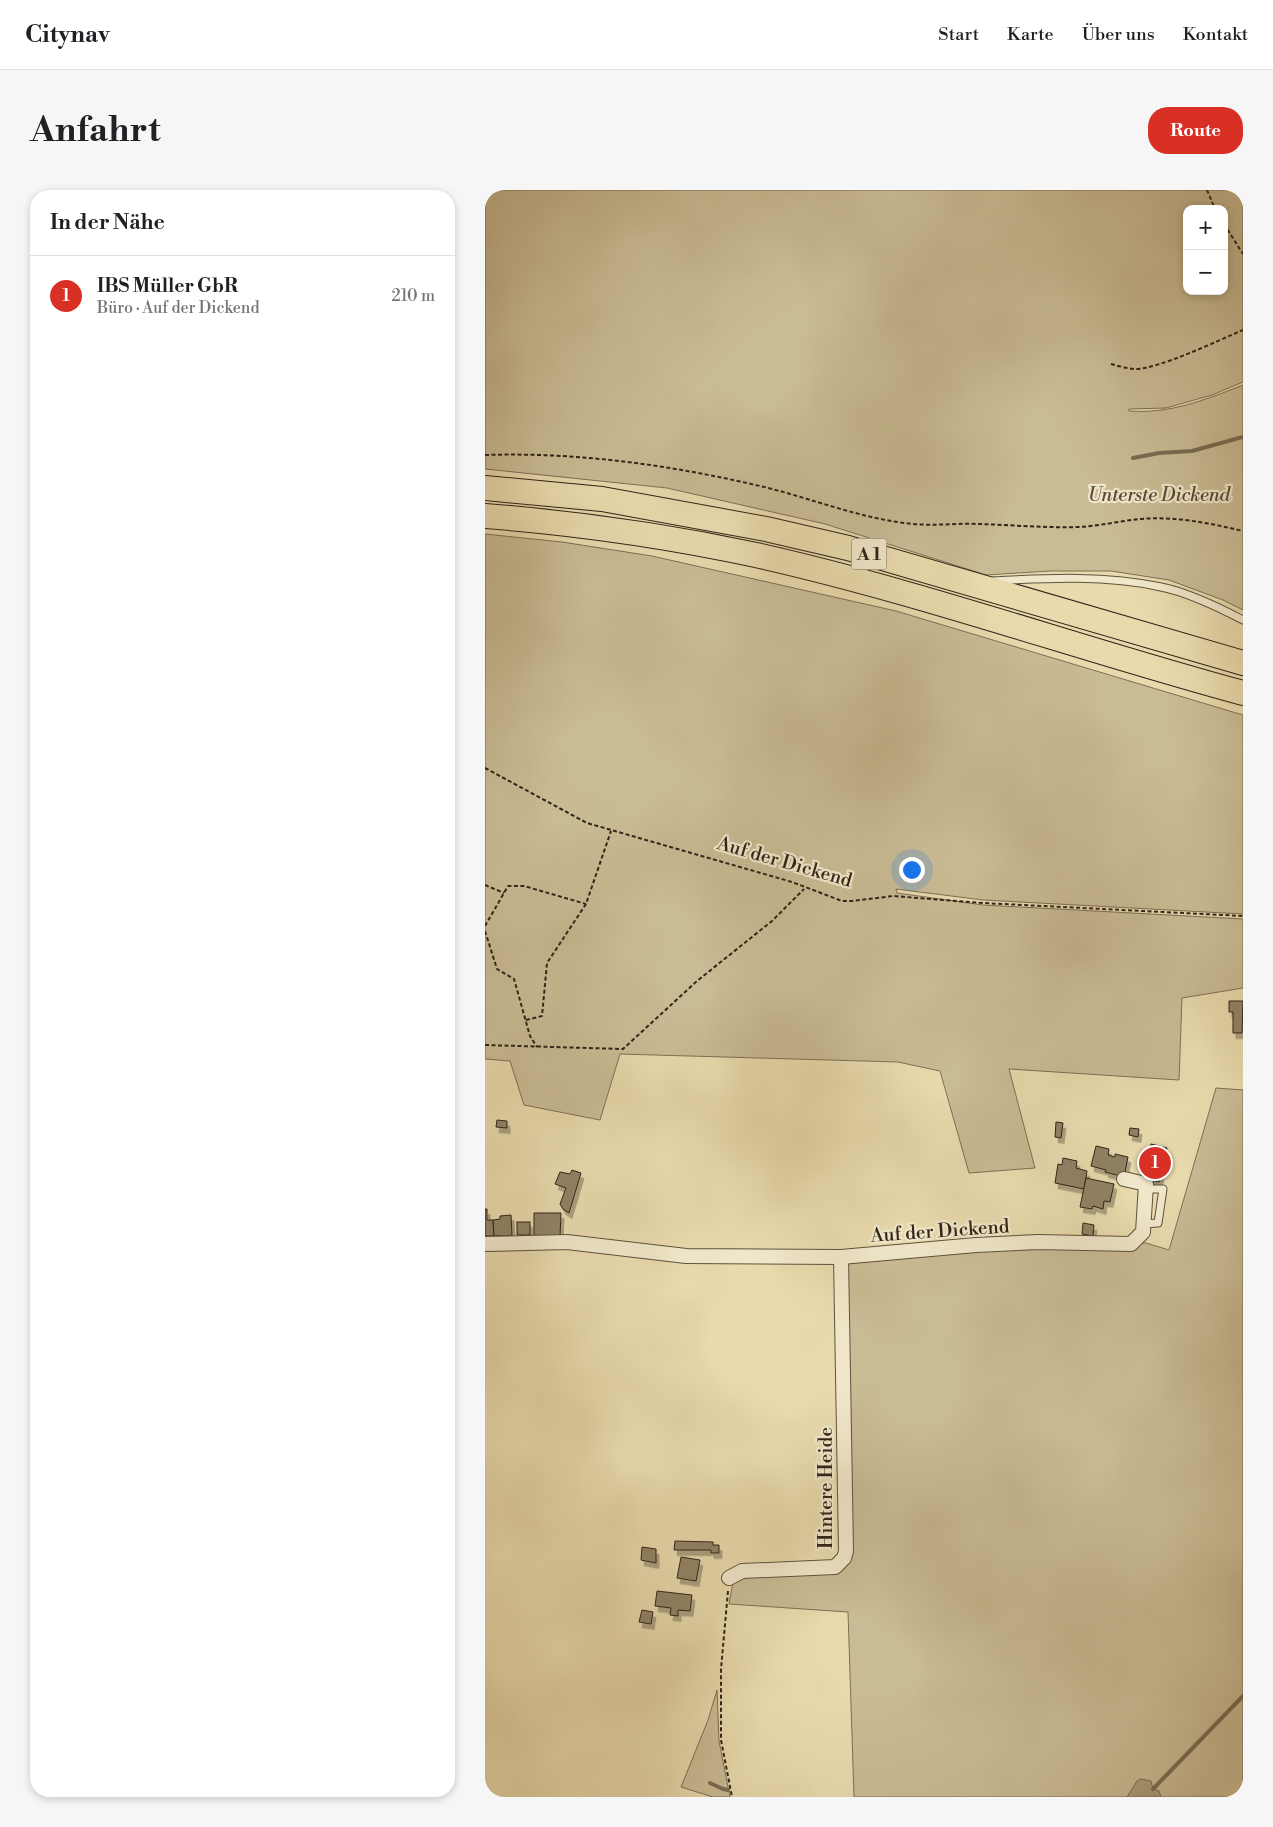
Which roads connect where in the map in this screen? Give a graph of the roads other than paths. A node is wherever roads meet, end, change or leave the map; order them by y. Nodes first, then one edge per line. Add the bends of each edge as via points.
1 (485, 488) edge
2 (485, 516) edge
3 (969, 582) junction
4 (1243, 620) edge
5 (1243, 663) edge
6 (1243, 693) edge
7 (1124, 1179) dead end
8 (485, 1244) edge
9 (841, 1257) junction
10 (729, 1578) road end

1 - 3 highway, A 1 via 603,499 681,512 848,548
2 - 6 highway, A 1 via 585,525 755,555 997,620
3 - 4 lane via 1043,578 1108,580 1163,587 1216,606
3 - 5 highway, A 1
7 - 9 street, Auf der Dickend via 1146,1184 1143,1232 1131,1244 1039,1242
8 - 9 street, Auf der Dickend via 567,1242 672,1255
9 - 10 street, Hintere Heide via 844,1558 835,1567 742,1571

